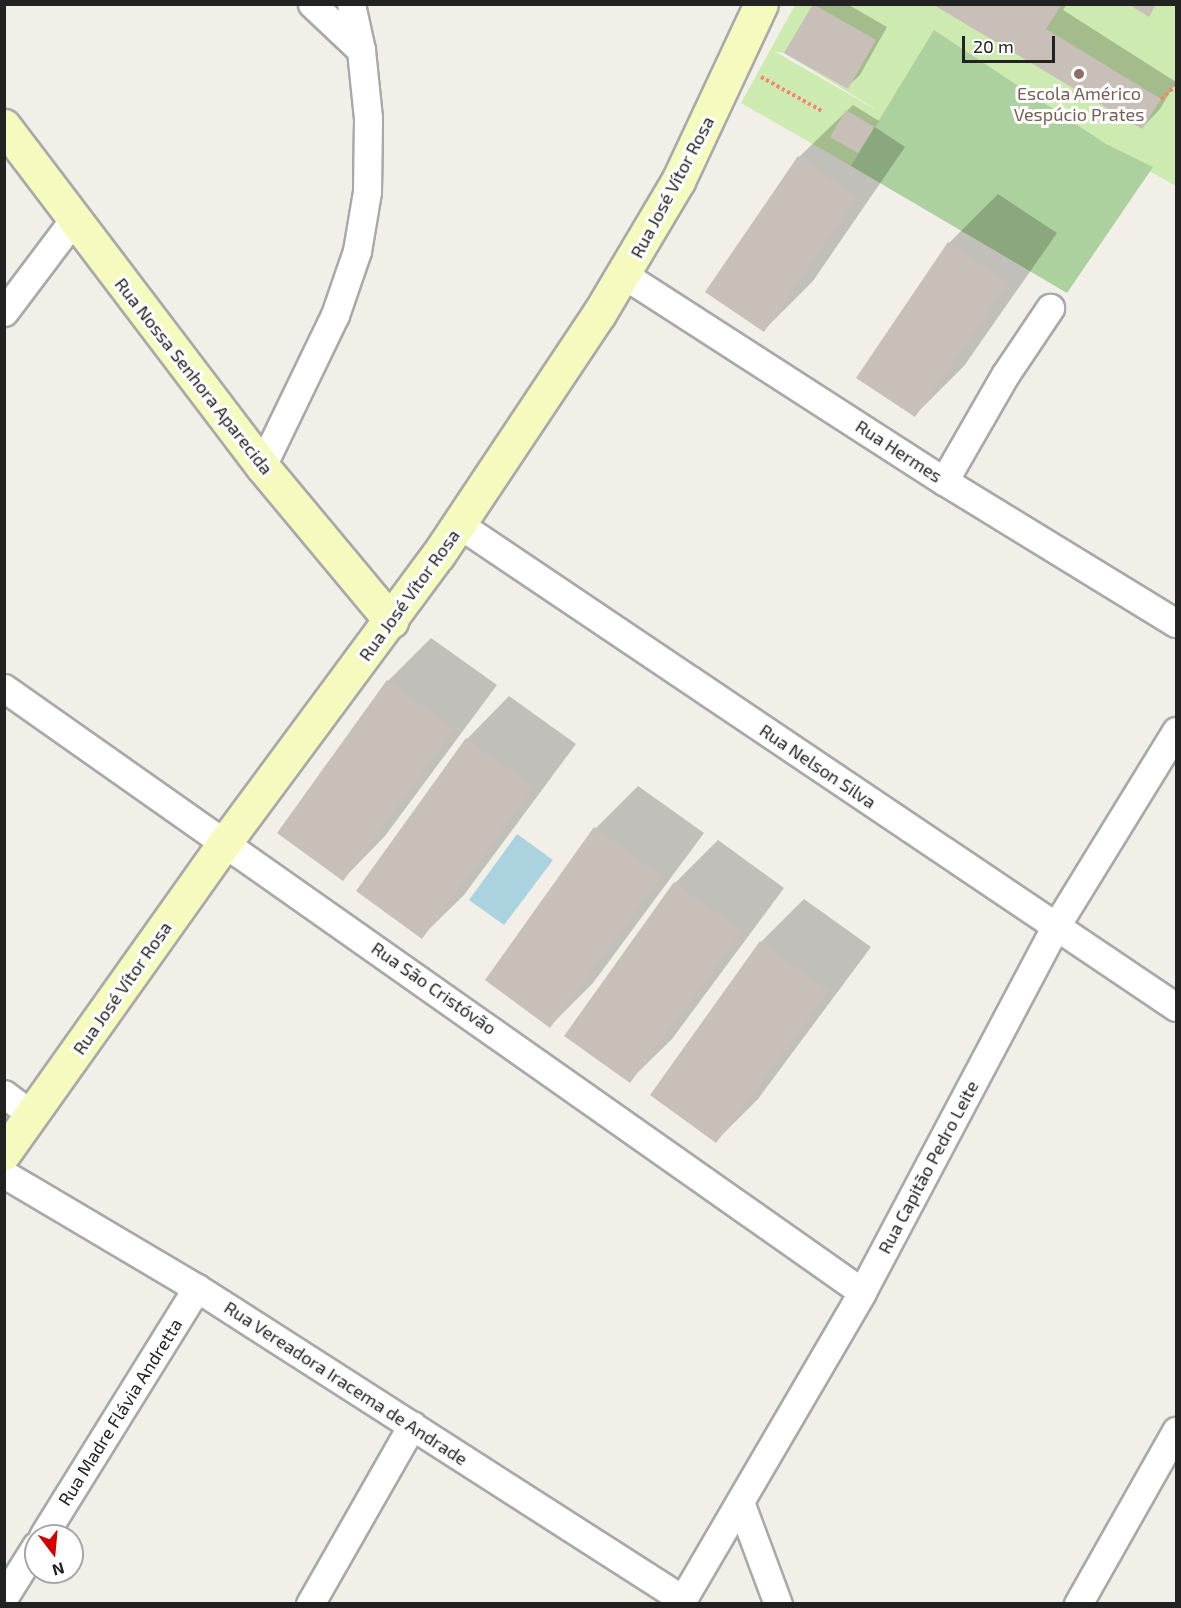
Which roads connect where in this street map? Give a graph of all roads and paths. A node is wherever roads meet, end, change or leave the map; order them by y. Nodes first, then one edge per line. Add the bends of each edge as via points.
1 (312, 4) edge
2 (351, 4) edge
3 (761, 4) edge
4 (361, 50) junction
5 (734, 63) junction
6 (1176, 85) edge
7 (1161, 99) dead end
8 (824, 112) dead end
9 (4, 126) edge
10 (74, 219) junction
11 (624, 275) junction
12 (1050, 308) dead end
13 (4, 312) edge
14 (262, 466) junction
15 (944, 481) junction
16 (460, 525) junction
17 (391, 621) junction
18 (1176, 623) edge
19 (4, 688) edge
20 (1176, 731) edge
21 (226, 840) junction
22 (1056, 926) junction
23 (1176, 1007) edge
24 (4, 1094) edge
25 (33, 1116) junction
26 (4, 1154) edge
27 (4, 1174) edge
28 (197, 1288) junction
29 (862, 1292) junction
30 (412, 1425) junction
31 (1176, 1431) edge
32 (740, 1502) junction
33 (50, 1524) edge
34 (24, 1565) edge
35 (4, 1597) edge
36 (681, 1601) edge
37 (310, 1604) edge
38 (778, 1604) edge
39 (1078, 1604) edge

1 - 4 street
2 - 4 street
3 - 5 main road, Rua José Vítor Rosa
4 - 14 street via 368,159 357,251 335,315
5 - 8 path
5 - 11 main road, Rua José Vítor Rosa via 699,138
6 - 7 path
9 - 10 main road, Rua Nossa Senhora Aparecida
10 - 13 street
10 - 14 main road, Rua Nossa Senhora Aparecida
11 - 15 street, Rua Hermes
11 - 16 main road, Rua José Vítor Rosa
12 - 15 street via 1005,375
14 - 17 main road, Rua Nossa Senhora Aparecida
15 - 18 street, Rua Hermes
16 - 17 main road, Rua José Vítor Rosa
16 - 22 street, Rua Nelson Silva
17 - 21 main road, Rua José Vítor Rosa
19 - 21 street, Rua São Cristóvão
20 - 22 street, Rua Capitão Pedro Leite
21 - 25 main road, Rua José Vítor Rosa
21 - 29 street, Rua São Cristóvão
22 - 23 street, Rua Nelson Silva
22 - 29 street, Rua Capitão Pedro Leite
24 - 25 street
25 - 26 main road, Rua José Vítor Rosa
27 - 28 street, Rua Vereadora Iracema de Andrade
28 - 30 street, Rua Vereadora Iracema de Andrade
28 - 33 street, Rua Madre Flávia Andretta
29 - 32 street, Rua Capitão Pedro Leite
30 - 36 street, Rua Vereadora Iracema de Andrade
30 - 37 street
31 - 39 street
32 - 36 street, Rua Capitão Pedro Leite
32 - 38 street
34 - 35 street

